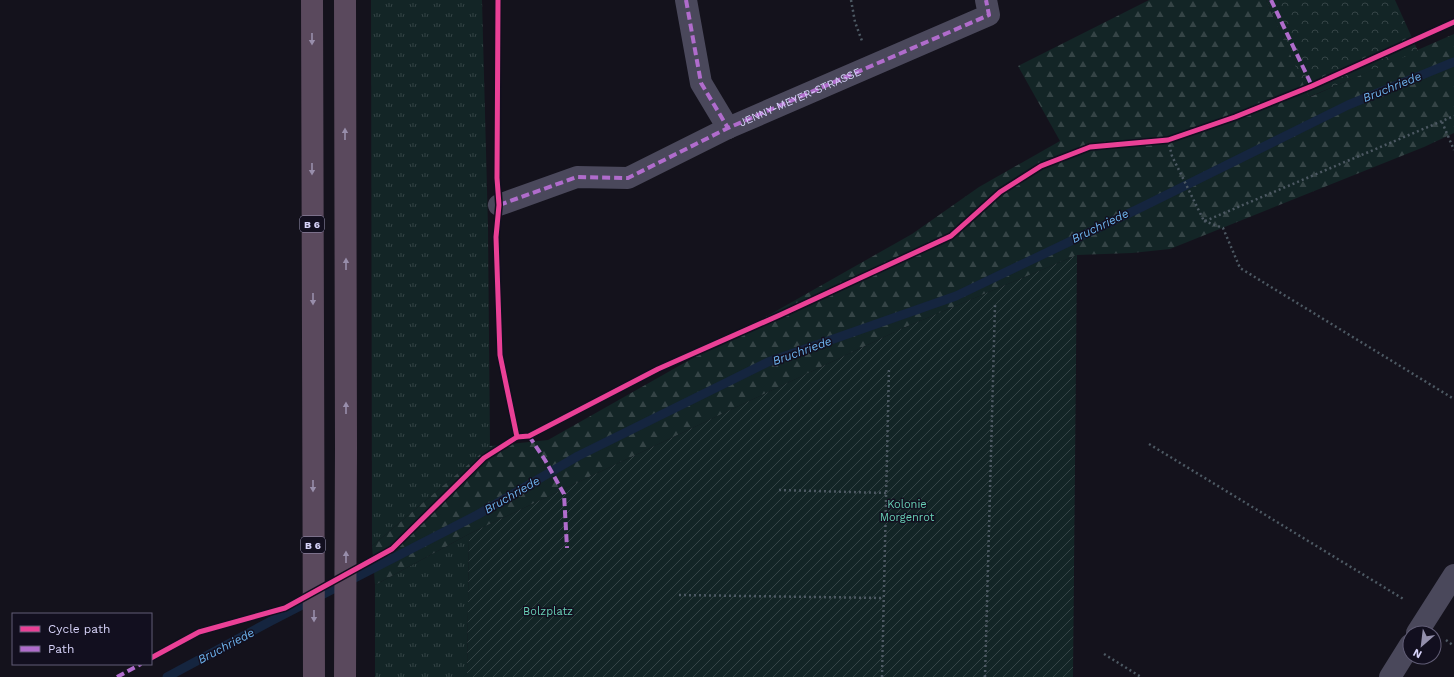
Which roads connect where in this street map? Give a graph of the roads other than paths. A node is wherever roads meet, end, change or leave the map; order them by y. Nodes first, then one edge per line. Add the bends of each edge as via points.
1 (312, 0) edge
2 (345, 0) edge
3 (686, 0) edge
4 (986, 0) edge
5 (728, 128) junction
6 (499, 205) dead end
7 (1454, 575) edge
8 (1422, 625) edge
9 (1402, 658) edge
10 (314, 677) edge
11 (345, 677) edge
12 (1390, 677) edge

1 -> 10 highway, B 6
11 -> 2 highway
3 - 5 street, JENNY-MEYER-STRASSE via 701,83
4 - 5 street, JENNY-MEYER-STRASSE via 989,15
5 - 6 street, JENNY-MEYER-STRASSE via 628,178 577,177
7 - 8 street
9 - 12 street

